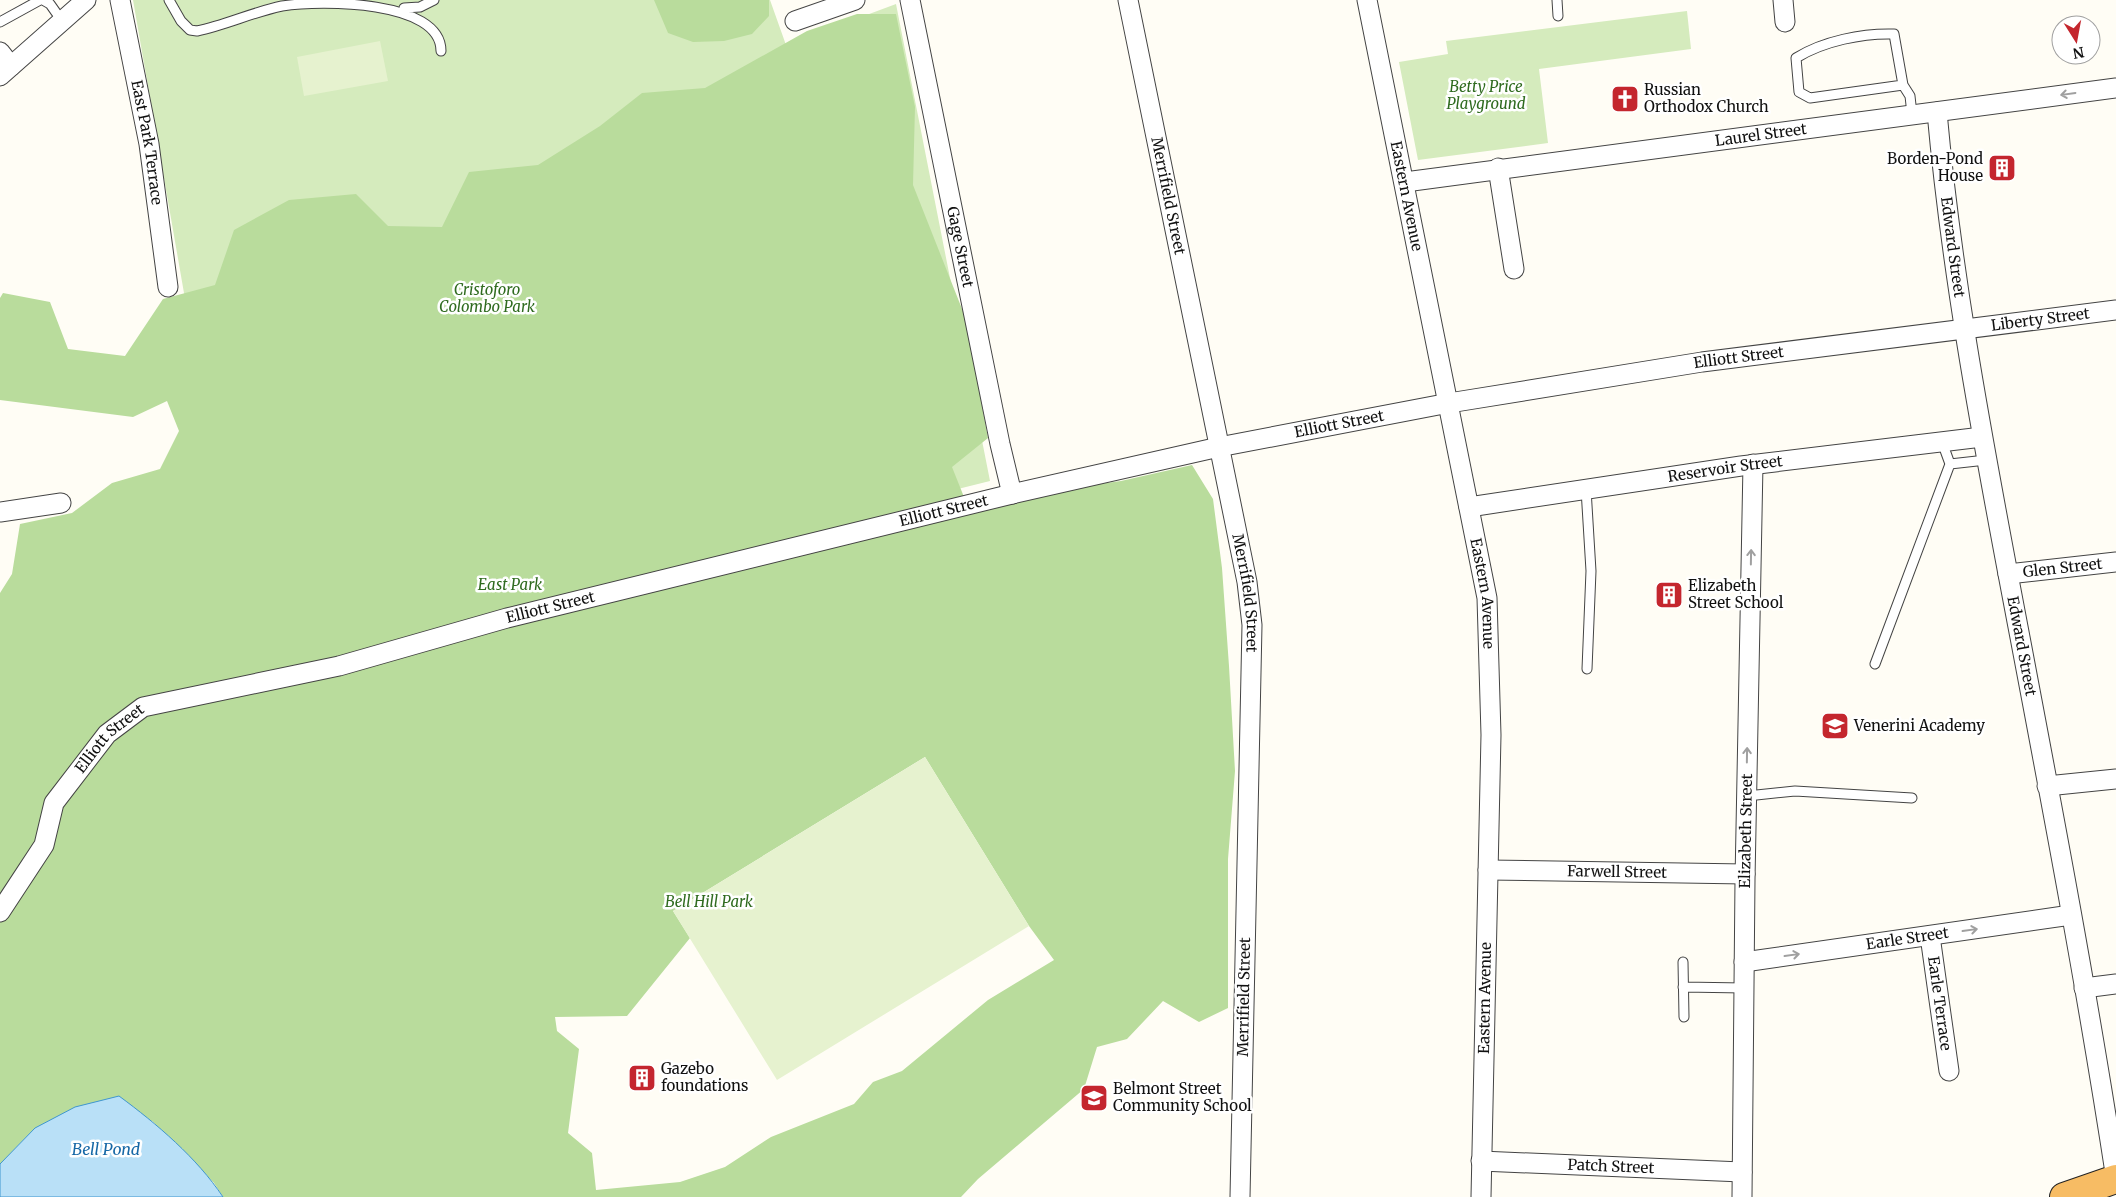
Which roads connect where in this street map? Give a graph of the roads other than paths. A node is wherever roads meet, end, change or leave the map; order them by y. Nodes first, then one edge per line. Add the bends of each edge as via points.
1 (42, 0) edge
2 (86, 0) edge
3 (120, 0) edge
4 (169, 0) edge
5 (434, 0) edge
6 (855, 0) edge
7 (910, 0) edge
8 (1128, 0) edge
9 (1367, 0) edge
10 (1557, 0) edge
11 (1782, 0) edge
12 (403, 8) junction
13 (1558, 16) dead end
14 (62, 21) junction
15 (795, 21) dead end
16 (0, 22) edge
17 (1785, 22) dead end
18 (441, 51) dead end
19 (4, 65) edge
20 (1903, 85) junction
21 (2116, 88) edge
22 (1937, 112) junction
23 (1912, 114) junction
24 (1498, 168) junction
25 (1405, 182) junction
26 (1514, 269) dead end
27 (168, 287) dead end
28 (2116, 310) edge
29 (1964, 328) junction
30 (1449, 403) junction
31 (1982, 437) junction
32 (1942, 442) junction
33 (1219, 447) junction
34 (1986, 460) junction
35 (1753, 464) junction
36 (1950, 464) junction
37 (1586, 489) junction
38 (1012, 494) junction
39 (61, 503) dead end
40 (1469, 507) junction
41 (0, 512) edge
42 (2116, 562) edge
43 (2008, 574) junction
44 (1875, 664) dead end
45 (1587, 669) dead end
46 (2116, 779) edge
47 (2047, 786) junction
48 (1747, 796) junction
49 (1912, 798) dead end
50 (1488, 870) junction
51 (1745, 874) junction
52 (0, 912) edge
53 (2071, 915) junction
54 (1930, 936) junction
55 (1683, 962) dead end
56 (1744, 962) junction
57 (2116, 984) edge
58 (1683, 987) junction
59 (1744, 988) junction
60 (2084, 988) junction
61 (1684, 1018) dead end
62 (1949, 1071) dead end
63 (1481, 1162) junction
64 (1742, 1172) junction
65 (2112, 1182) edge
66 (1240, 1197) edge
67 (1481, 1197) edge
68 (1742, 1197) edge
69 (2064, 1197) edge

1 - 14 lane via 50,4
1 - 16 lane
2 - 14 street
3 - 27 street, East Park Terrace via 150,144
4 - 12 lane via 181,21 190,30 197,31 256,12 295,4 347,1
5 - 12 lane via 420,7
6 - 15 street
7 - 38 street, Gage Street
8 - 33 street, Merrifield Street
9 - 25 street, Eastern Avenue
10 - 13 lane
11 - 17 street
12 - 18 lane via 432,27 441,42
14 - 19 street
20 - 20 lane via 1894,34 1874,33 1810,49 1796,58 1799,92 1810,98
20 - 23 lane via 1910,96
21 -> 22 street, Laurel Street
22 - 23 street, Laurel Street
22 - 29 street, Edward Street via 1955,278
23 - 24 street, Laurel Street
24 - 25 street, Laurel Street
24 - 26 street
25 - 30 street, Eastern Avenue
28 - 29 street, Liberty Street
29 - 30 street, Elliott Street via 1702,362
29 - 31 street, Edward Street
30 - 33 street, Elliott Street
30 - 40 street, Eastern Avenue
31 - 32 street, Reservoir Street
31 - 34 street, Edward Street
32 - 35 street, Reservoir Street
32 - 36 lane
33 - 38 street, Elliott Street
33 - 66 street, Merrifield Street via 1247,582 1252,625
34 - 36 lane
34 - 43 street, Edward Street
35 - 37 street, Reservoir Street
48 -> 35 street, Elizabeth Street
36 - 44 lane
37 - 40 street, Reservoir Street
37 - 45 lane via 1591,571
38 - 52 street, Elliott Street via 507,618 339,666 143,708 107,734 54,803 44,845
39 - 41 street
40 - 50 street, Eastern Avenue via 1487,598 1491,735
42 - 43 street, Glen Street
43 - 47 street, Edward Street
46 - 47 street
47 - 53 street, Edward Street
48 - 49 lane via 1795,791
48 - 51 street, Elizabeth Street
50 - 51 street, Farwell Street
50 - 63 street, Eastern Avenue
51 - 56 street, Elizabeth Street
54 -> 53 street, Earle Street
53 - 60 street, Edward Street
56 -> 54 street, Earle Street
54 - 62 street, Earle Terrace
55 - 58 lane
56 - 59 street, Elizabeth Street
57 - 60 street
58 - 59 lane
58 - 61 lane
59 - 64 street, Elizabeth Street
60 - 65 street, Edward Street
63 - 64 street, Patch Street
63 - 67 street, Eastern Avenue
64 - 68 street, Elizabeth Street
65 - 69 highway

